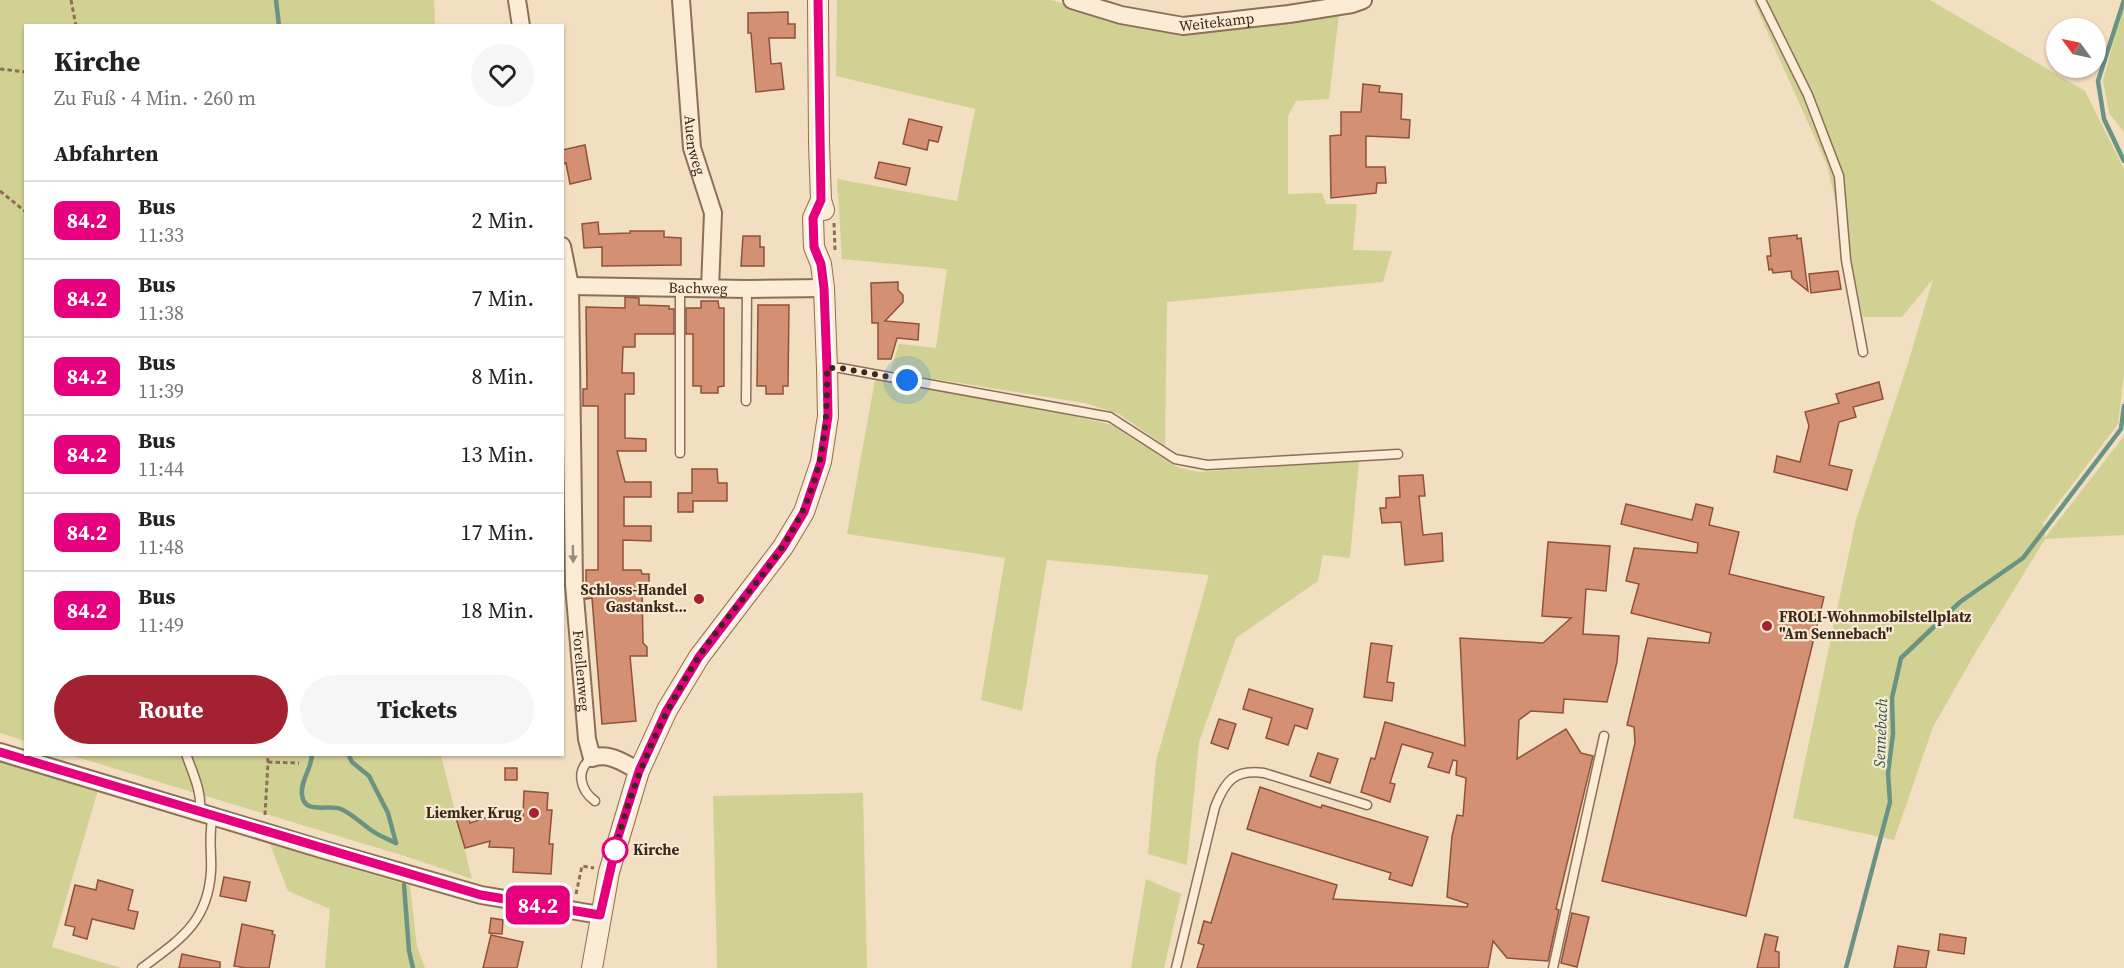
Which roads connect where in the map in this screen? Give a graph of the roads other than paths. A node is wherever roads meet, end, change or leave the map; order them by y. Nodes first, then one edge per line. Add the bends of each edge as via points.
1 (517, 0) edge
2 (681, 0) edge
3 (818, 0) edge
4 (1072, 0) edge
5 (1363, 0) edge
6 (1761, 0) edge
7 (521, 24) edge
8 (564, 256) edge
9 (570, 286) junction
10 (680, 288) junction
11 (710, 288) junction
12 (824, 288) junction
13 (747, 289) junction
14 (1863, 352) dead end
15 (827, 368) junction
16 (566, 378) edge
17 (746, 401) dead end
18 (680, 453) dead end
19 (1398, 454) dead end
20 (568, 585) edge
21 (1605, 736) dead end
22 (0, 752) edge
23 (187, 756) edge
24 (592, 758) junction
25 (639, 771) junction
26 (595, 801) dead end
27 (1367, 805) dead end
28 (206, 814) junction
29 (600, 915) junction
30 (142, 968) edge
31 (592, 968) edge
32 (1176, 968) edge
33 (1553, 968) edge

1 - 7 street
2 - 11 street, Auenweg via 692,148 713,213
3 - 12 street via 821,200 827,246 821,264
4 - 5 street, Weitekamp via 1121,15 1183,26 1289,14
6 - 14 lane via 1808,95 1839,176 1846,260
8 - 9 street, Forellenweg
9 - 10 street, Bachweg
9 - 16 street, Forellenweg
10 - 11 street, Bachweg
10 - 18 lane
11 - 13 street, Bachweg
12 - 13 street, Bachweg
12 - 15 street
13 - 17 lane
15 - 19 lane via 1110,417 1175,459 1207,465
15 - 25 street via 828,416 821,462 804,512 783,547 699,657 667,710
16 -> 20 street, Forellenweg
20 - 24 street, Forellenweg
21 - 33 lane
22 - 28 street
23 - 28 lane
24 - 25 street via 608,756
24 - 26 lane via 584,766 581,782
25 - 29 street via 618,837
27 - 32 lane via 1264,773 1248,771 1228,782 1215,807
28 - 29 street via 481,895
28 - 30 lane via 211,872 204,907 184,937
29 - 31 street

